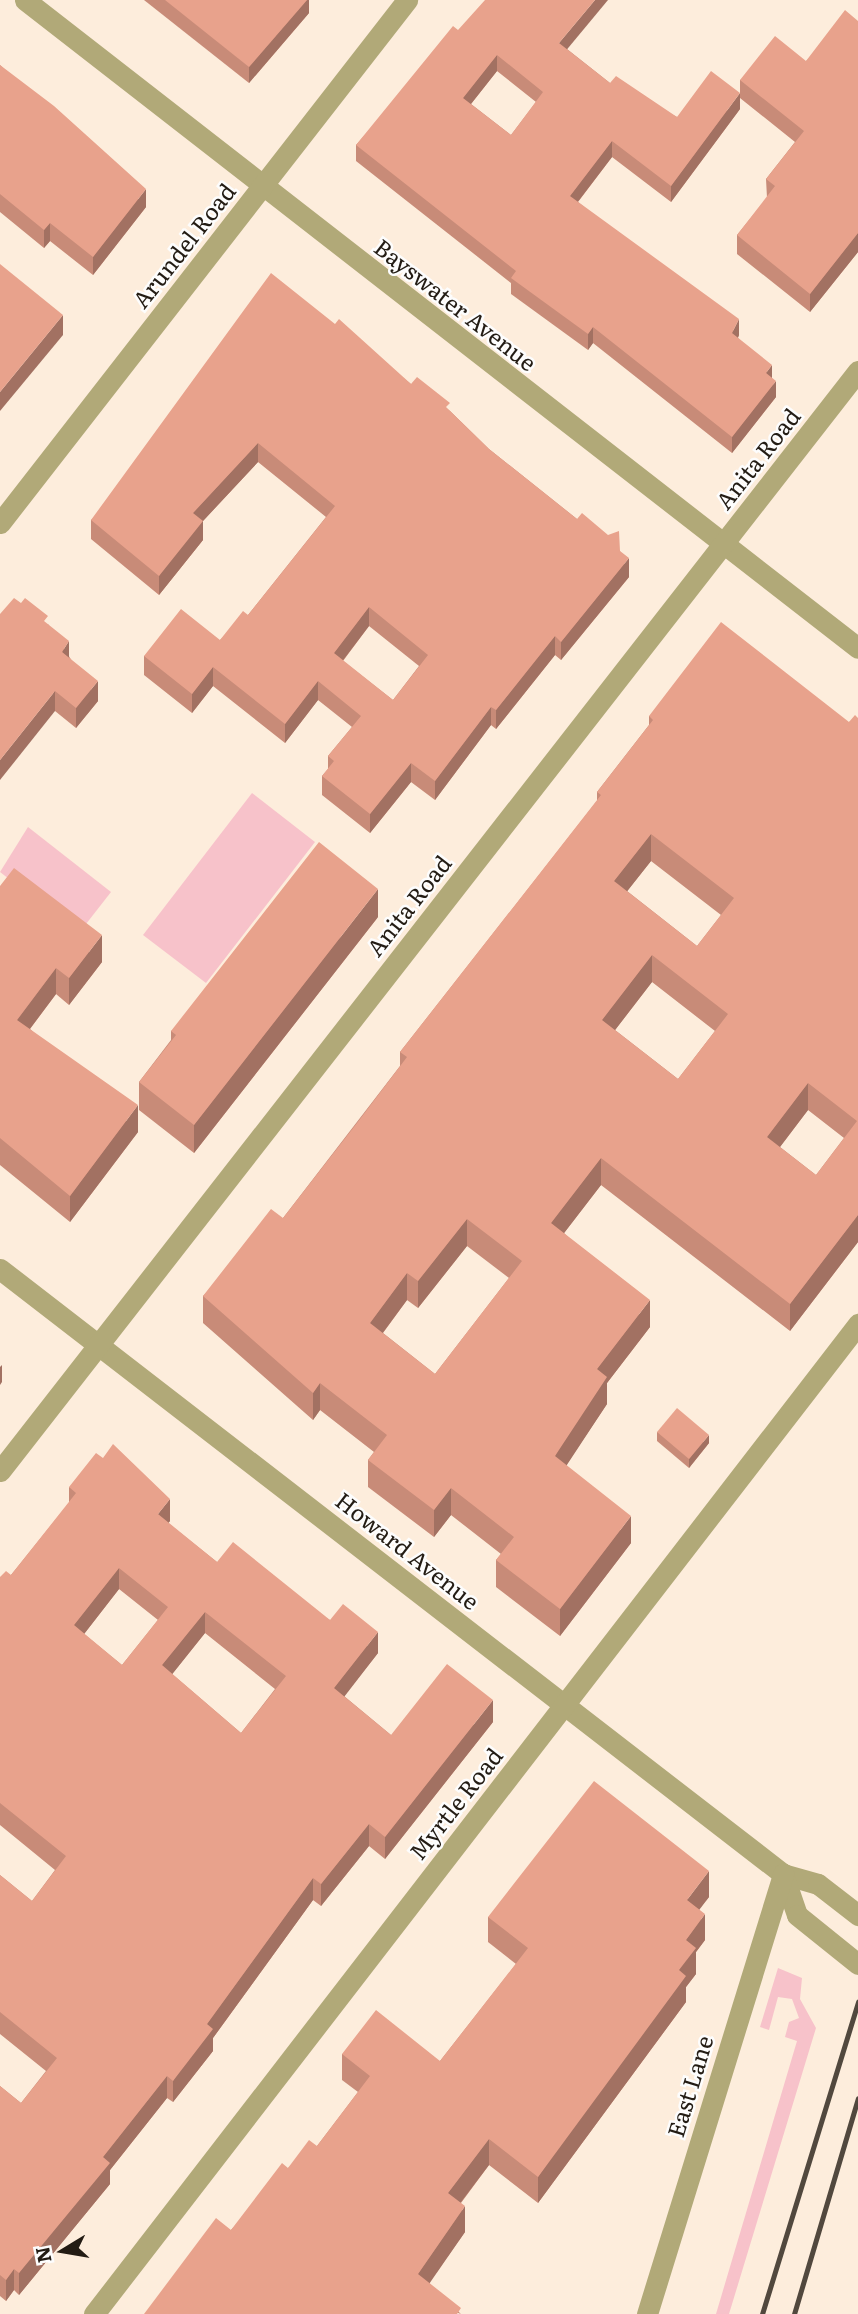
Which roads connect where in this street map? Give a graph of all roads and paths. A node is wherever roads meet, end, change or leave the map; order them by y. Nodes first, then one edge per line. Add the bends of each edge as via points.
1 (25, 0) edge
2 (407, 0) edge
3 (262, 187) junction
4 (858, 372) edge
5 (0, 523) edge
6 (724, 544) junction
7 (858, 648) edge
8 (0, 1269) edge
9 (858, 1324) edge
10 (98, 1344) junction
11 (0, 1471) edge
12 (565, 1704) junction
13 (783, 1874) junction
14 (858, 1915) edge
15 (858, 1964) edge
16 (94, 2314) edge
17 (647, 2314) edge

1 - 3 street, Bayswater Avenue
2 - 3 street, Arundel Road
3 - 5 street, Arundel Road
3 - 6 street, Bayswater Avenue
4 - 6 street, Anita Road
6 - 7 street, Bayswater Avenue
6 - 10 street, Anita Road
8 - 10 street, Howard Avenue
9 - 12 street, Myrtle Road
10 - 11 street, Anita Road
10 - 12 street, Howard Avenue
12 - 13 street, Howard Avenue
12 - 16 street, Myrtle Road
13 - 14 street, Howard Avenue via 818,1884
13 - 15 street via 797,1915
13 - 17 street, East Lane

